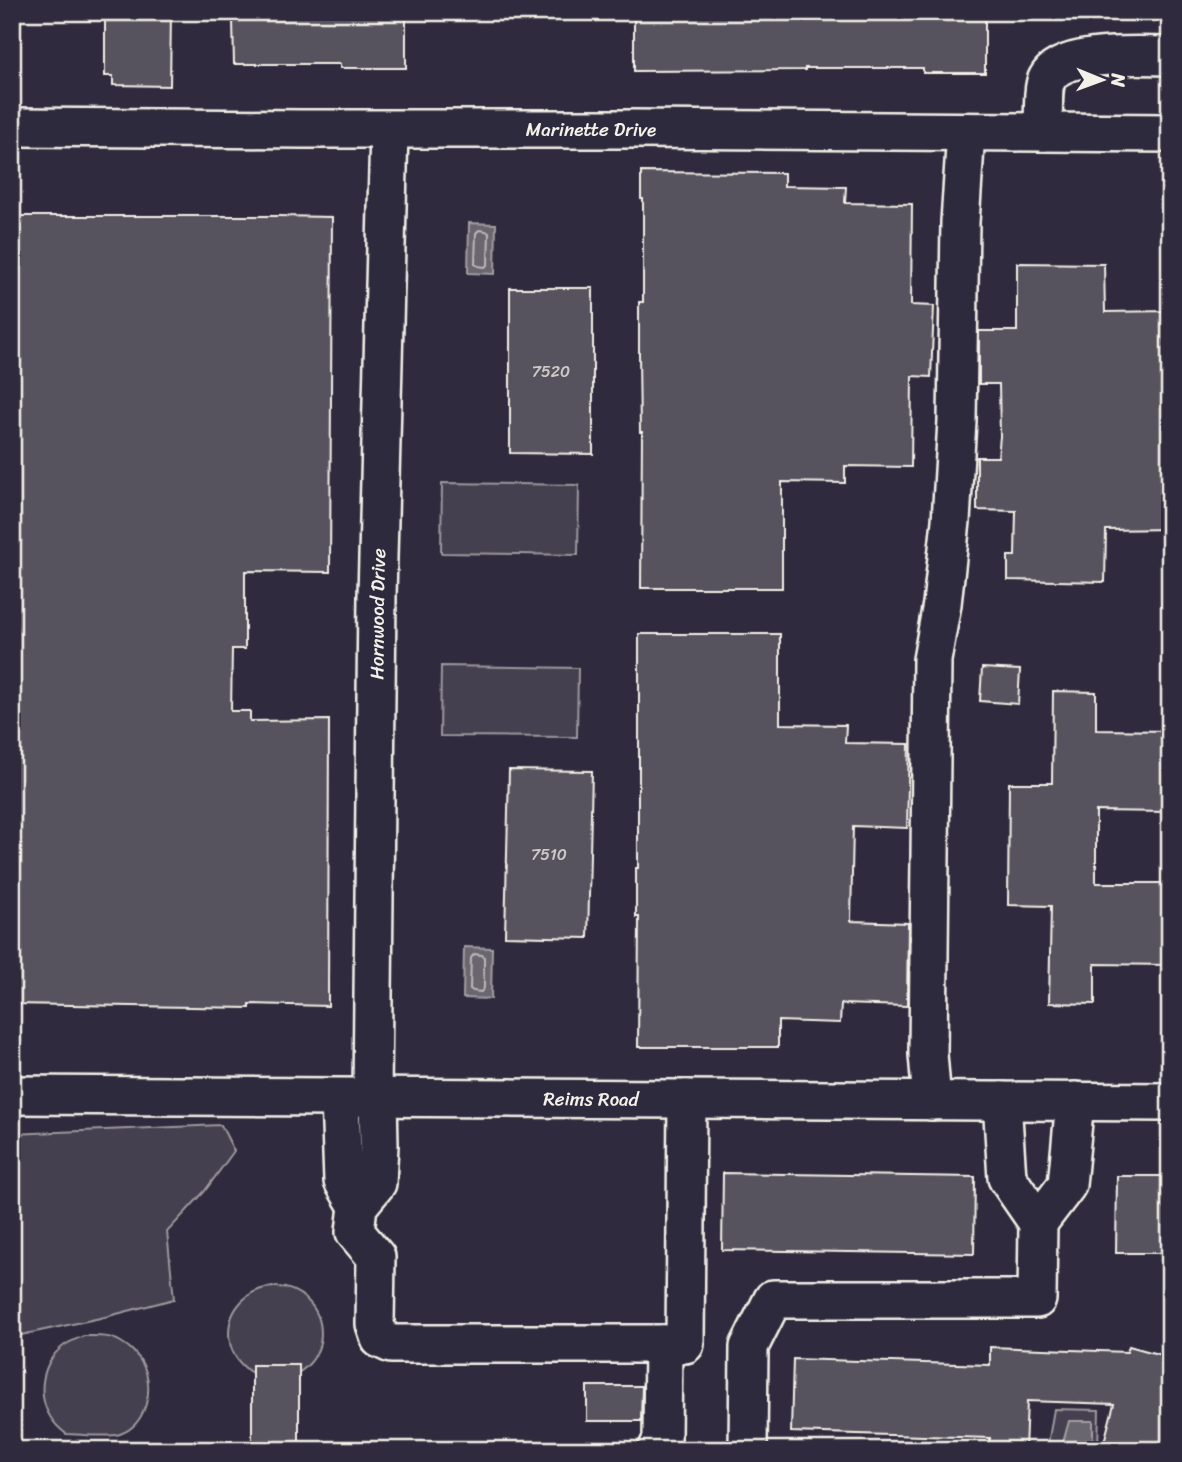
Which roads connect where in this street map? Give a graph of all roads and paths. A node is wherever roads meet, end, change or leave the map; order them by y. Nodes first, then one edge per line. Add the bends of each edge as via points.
1 (1170, 56) edge
2 (12, 127) edge
3 (389, 130) junction
4 (966, 132) junction
5 (1044, 132) junction
6 (1170, 133) edge
7 (12, 1095) edge
8 (363, 1098) junction
9 (687, 1099) junction
10 (932, 1101) junction
11 (1002, 1101) junction
12 (1075, 1101) junction
13 (1170, 1102) edge
14 (1038, 1223) junction
15 (663, 1344) junction
16 (657, 1450) edge
17 (748, 1450) edge

1 - 5 street via 1081,59 1052,71 1045,81
2 - 3 street, Marinette Drive
3 - 4 street, Marinette Drive
3 - 8 street, Hornwood Drive
4 - 5 street, Marinette Drive
4 - 10 street via 951,521 932,660 928,1054
5 - 6 street, Marinette Drive
7 - 8 street, Reims Road
8 - 9 street, Reims Road
8 - 15 street, Hornwood Drive via 343,1181 358,1206 355,1232 376,1257 375,1324 380,1339 391,1344
9 - 10 street, Reims Road
9 - 15 street via 685,1344
10 - 11 street, Reims Road
11 - 12 street, Reims Road
11 - 14 street via 1007,1178
12 - 13 street, Reims Road
12 - 14 street via 1067,1185
14 - 17 street via 1037,1299 773,1299 748,1347
15 - 16 street via 662,1440

